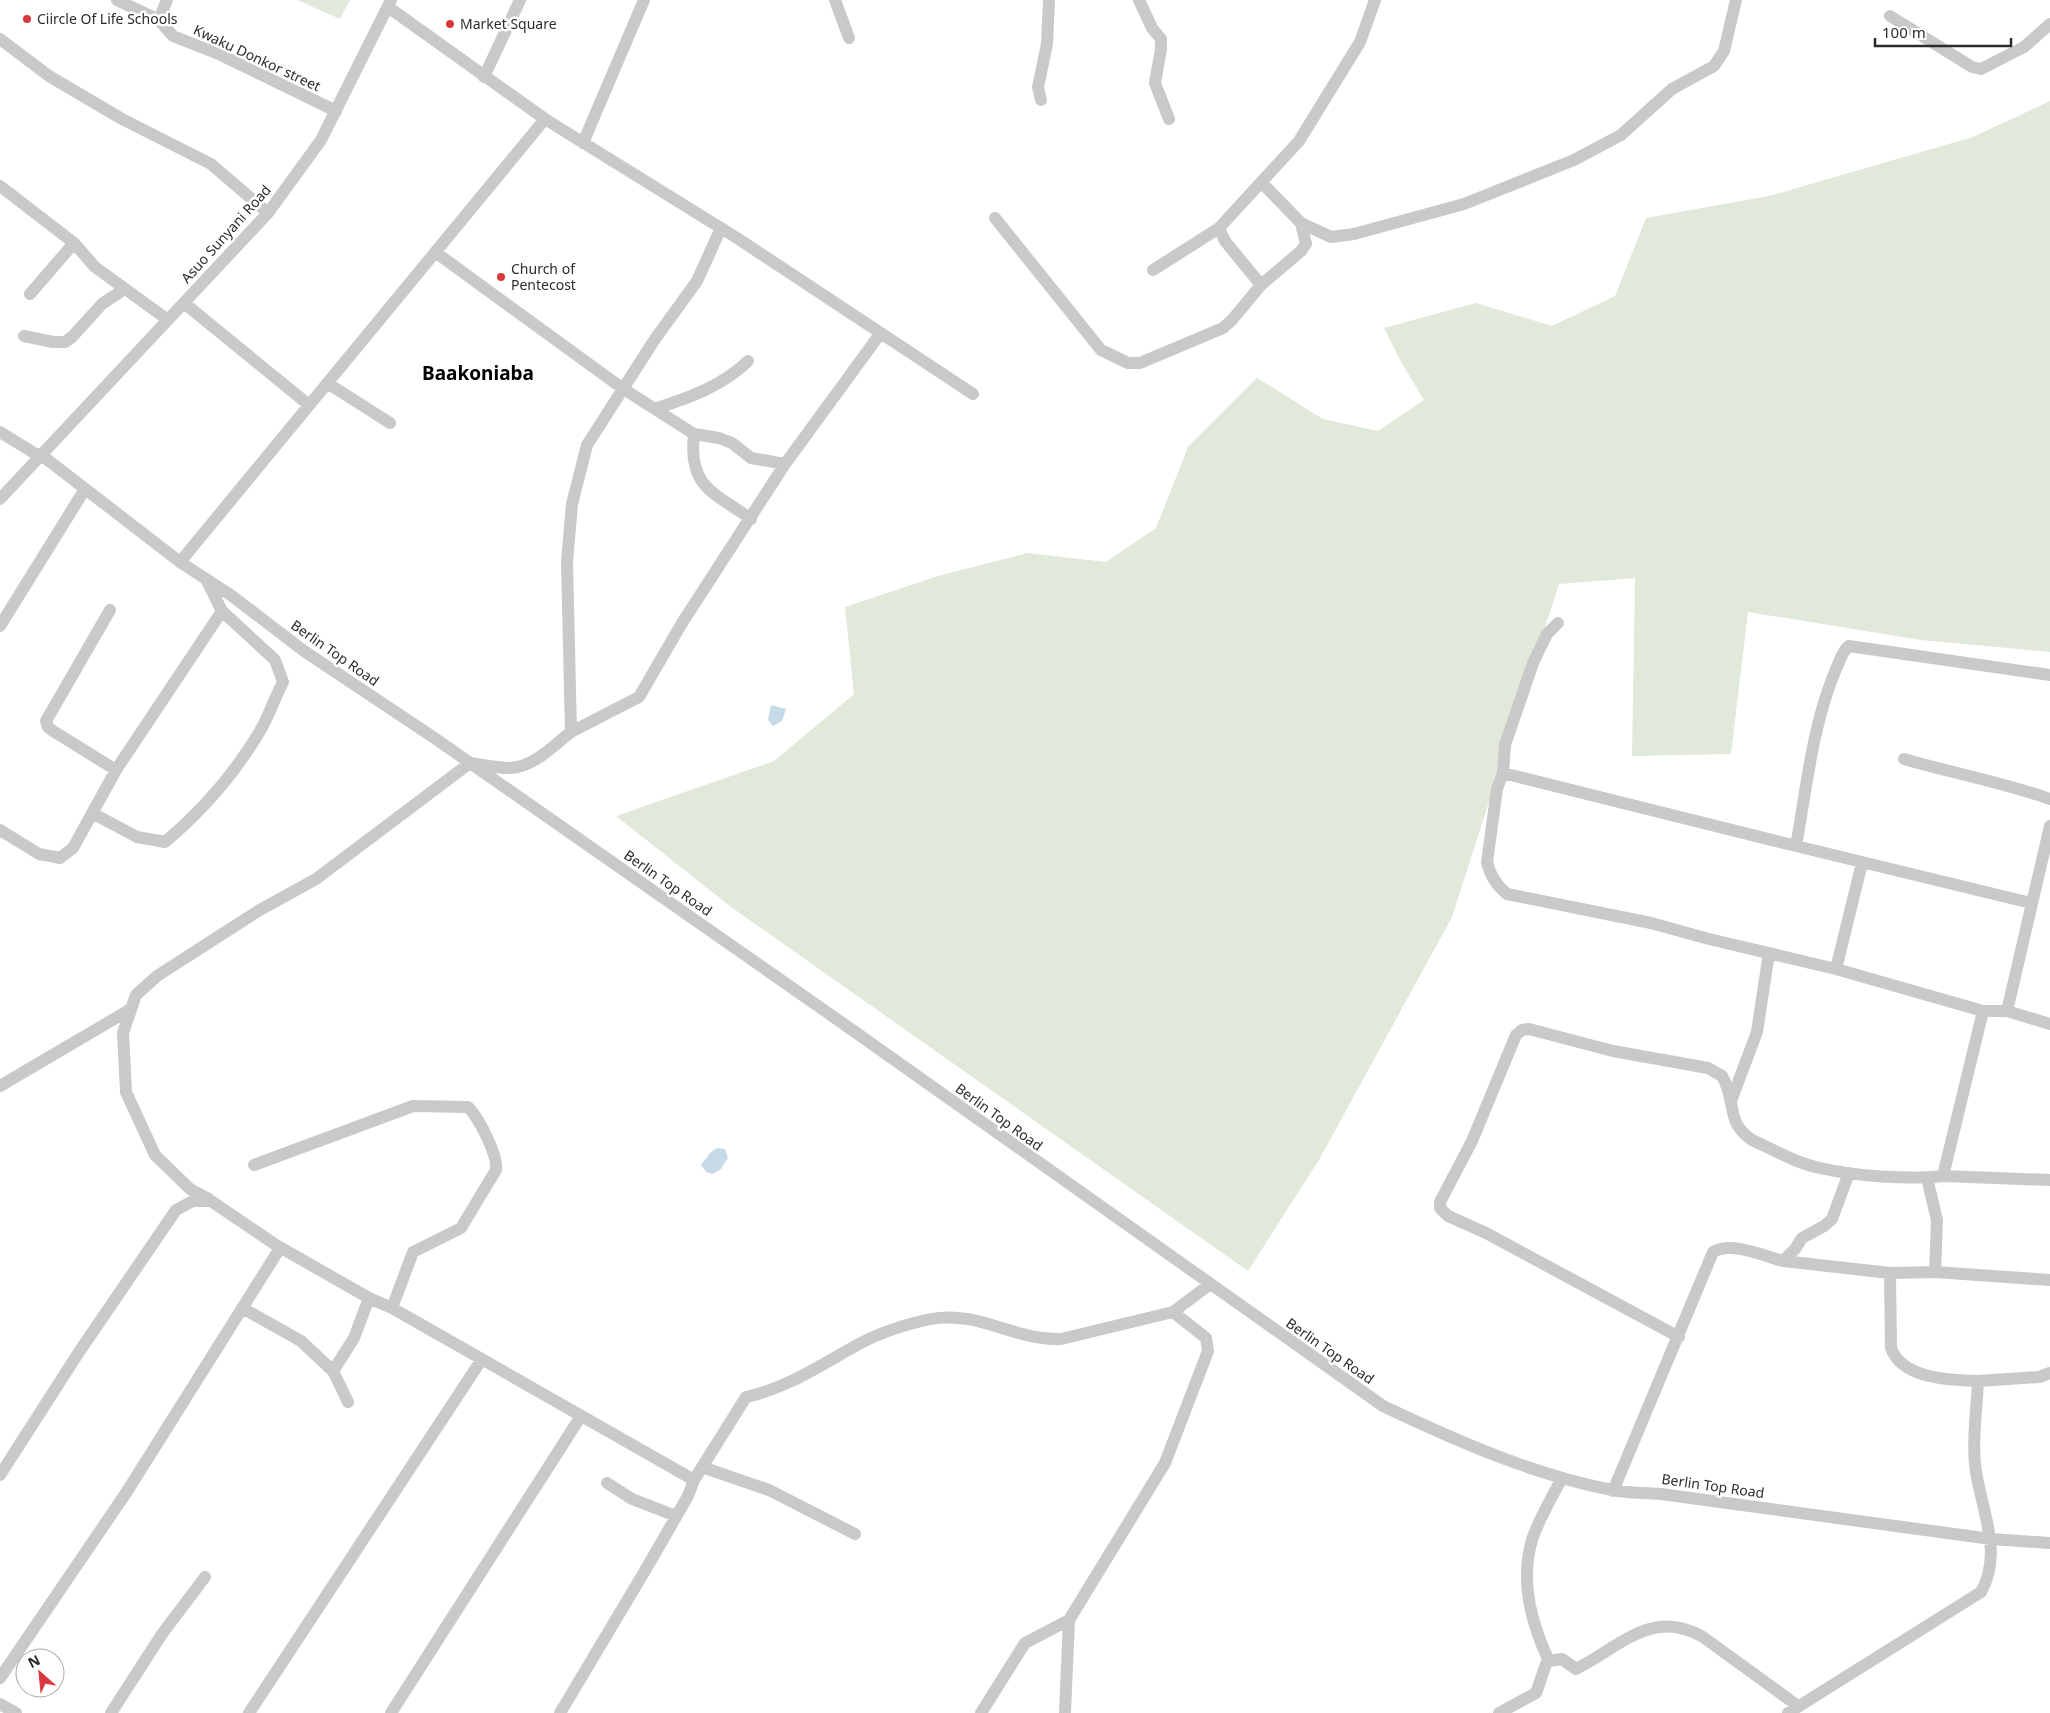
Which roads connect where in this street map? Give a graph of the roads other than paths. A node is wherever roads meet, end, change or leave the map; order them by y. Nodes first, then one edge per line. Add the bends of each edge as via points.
1 (117, 0) edge
2 (167, 0) edge
3 (520, 0) edge
4 (644, 0) edge
5 (835, 0) edge
6 (1049, 0) edge
7 (1139, 0) edge
8 (1375, 0) edge
9 (1736, 0) edge
10 (390, 3) edge
11 (1890, 16) dead end
12 (159, 20) junction
13 (2050, 24) edge
14 (849, 38) dead end
15 (0, 39) edge
16 (484, 77) junction
17 (1041, 100) dead end
18 (336, 112) junction
19 (545, 119) junction
20 (1169, 119) dead end
21 (583, 143) junction
22 (1262, 184) junction
23 (0, 186) edge
24 (268, 213) junction
25 (995, 218) dead end
26 (1302, 223) junction
27 (721, 228) junction
28 (1219, 228) junction
29 (74, 243) junction
30 (435, 252) junction
31 (1153, 270) dead end
32 (1261, 285) junction
33 (123, 290) junction
34 (30, 294) dead end
35 (184, 303) junction
36 (168, 320) junction
37 (880, 334) junction
38 (24, 336) dead end
39 (748, 361) dead end
40 (327, 383) junction
41 (622, 388) junction
42 (973, 394) dead end
43 (309, 405) junction
44 (657, 408) junction
45 (390, 423) dead end
46 (0, 432) edge
47 (694, 434) junction
48 (39, 455) junction
49 (785, 464) junction
50 (85, 489) junction
51 (0, 499) edge
52 (751, 519) junction
53 (180, 562) junction
54 (206, 579) junction
55 (110, 610) dead end
56 (222, 611) junction
57 (1558, 623) dead end
58 (0, 626) edge
59 (2050, 675) edge
60 (571, 732) junction
61 (1904, 759) dead end
62 (470, 763) junction
63 (116, 770) junction
64 (1503, 774) junction
65 (2050, 799) edge
66 (92, 813) junction
67 (2050, 826) edge
68 (0, 830) edge
69 (1796, 846) junction
70 (1862, 863) junction
71 (2031, 904) junction
72 (1769, 953) junction
73 (1836, 970) junction
74 (130, 1009) junction
75 (1983, 1011) junction
76 (2007, 1011) junction
77 (2050, 1024) edge
78 (0, 1086) edge
79 (1732, 1101) junction
80 (254, 1165) dead end
81 (1849, 1173) junction
82 (1943, 1176) junction
83 (1927, 1178) junction
84 (2050, 1180) edge
85 (211, 1200) junction
86 (280, 1248) junction
87 (1783, 1261) junction
88 (1935, 1272) junction
89 (1890, 1273) junction
90 (2050, 1280) edge
91 (1210, 1285) junction
92 (369, 1298) junction
93 (242, 1308) junction
94 (392, 1308) junction
95 (1172, 1312) junction
96 (1679, 1337) junction
97 (482, 1360) junction
98 (333, 1371) junction
99 (2050, 1373) edge
100 (1978, 1381) junction
101 (348, 1402) dead end
102 (581, 1416) junction
103 (702, 1466) junction
104 (0, 1476) edge
105 (1562, 1478) junction
106 (694, 1480) junction
107 (608, 1483) dead end
108 (1614, 1491) junction
109 (676, 1516) junction
110 (855, 1534) dead end
111 (1991, 1539) junction
112 (2050, 1543) edge
113 (205, 1577) dead end
114 (1069, 1620) junction
115 (1549, 1661) junction
116 (0, 1678) edge
117 (0, 1704) edge
118 (1793, 1709) edge
119 (16, 1713) edge
120 (111, 1713) edge
121 (249, 1713) edge
122 (391, 1713) edge
123 (560, 1713) edge
124 (981, 1713) edge
125 (1065, 1713) edge
126 (1499, 1713) edge

1 - 12 street, Kwaku Donkor street
2 - 12 street
3 - 16 street
4 - 21 street
5 - 14 street
6 - 17 street via 1047,44 1038,87
7 - 20 street via 1160,39 1155,83
8 - 22 street via 1360,42 1318,112 1299,141
9 - 26 street via 1724,51 1714,66 1672,89 1621,135 1574,160 1464,204 1354,234 1332,238
10 - 16 street
10 - 18 street, Asuo Sunyani Road
11 - 13 street via 1972,67 1981,69 2024,47
12 - 18 street, Kwaku Donkor street via 173,36 221,55
15 - 24 street via 49,76 122,119 211,164
16 - 19 street
18 - 24 street, Asuo Sunyani Road via 321,140
19 - 21 street
19 - 30 street
21 - 27 street
22 - 26 street
22 - 28 street
23 - 29 street
24 - 35 street, Asuo Sunyani Road
25 - 32 street via 1101,350 1128,364 1140,363 1223,328
26 - 32 street via 1306,244
27 - 37 street
27 - 41 street via 697,281
28 - 31 street
28 - 32 street via 1225,241
29 - 33 street via 95,267
29 - 34 street
30 - 40 street
30 - 41 street
33 - 36 street
33 - 38 street via 102,304 65,342
35 - 36 street, Asuo Sunyani Road
35 - 43 street
36 - 48 street, Asuo Sunyani Road
37 - 42 street
37 - 49 street
39 - 44 street via 690,398
40 - 43 street
40 - 45 street
41 - 44 street
41 - 60 street via 587,445 572,504 567,562
43 - 53 street
44 - 47 street
46 - 48 street, Berlin Top Road
47 - 49 street via 725,440 751,458
47 - 52 street via 692,453 696,474 702,484
48 - 50 street, Berlin Top Road
48 - 51 street, Asuo Sunyani Road
49 - 52 street
50 - 53 street, Berlin Top Road
50 - 58 street
52 - 60 street via 682,623 639,697
53 - 54 street, Berlin Top Road
54 - 56 street
54 - 62 street, Berlin Top Road via 304,651
55 - 63 street via 46,721 48,727
56 - 63 street
56 - 66 street via 275,660 283,682 260,730 207,802 165,842 137,837
57 - 64 street via 1547,634 1533,663 1505,745
59 - 69 street via 1849,646 1830,684 1812,744
60 - 62 street via 525,764 510,768
61 - 65 street via 1946,772 2015,786
62 - 74 street via 316,879 258,911 157,976 136,995
62 - 91 street, Berlin Top Road
63 - 66 street
64 - 69 street
64 - 72 street via 1497,790 1487,862 1493,880 1507,894 1651,923
66 - 68 street via 73,848 60,858 39,854
67 - 71 street
69 - 70 street
70 - 71 street
70 - 73 street
71 - 76 street
72 - 73 street
72 - 79 street via 1757,1032
73 - 75 street
74 - 78 street
74 - 85 street via 122,1033 123,1074 132,1108 155,1155 190,1190
75 - 76 street
75 - 82 street
76 - 77 street
79 - 81 street via 1736,1127 1752,1140 1802,1162
79 - 96 street via 1722,1076 1708,1068 1522,1030 1516,1035 1472,1141 1439,1205 1448,1216 1486,1233
80 - 94 street via 413,1106 468,1107 472,1110 485,1132 496,1170 461,1228 413,1252
81 - 83 street
81 - 87 street via 1832,1219 1802,1238
82 - 83 street
82 - 84 street
83 - 88 street via 1937,1220
85 - 86 street
85 - 104 street via 193,1201 176,1210 79,1352
86 - 92 street
86 - 93 street
87 - 89 street
87 - 96 street via 1732,1248 1712,1252
88 - 89 street
88 - 90 street
89 - 100 street via 1891,1348 1896,1359 1944,1380
91 - 95 street
91 - 105 street, Berlin Top Road via 1383,1406 1474,1448
92 - 94 street
92 - 98 street via 354,1338
93 - 98 street via 301,1341
93 - 116 street via 126,1492
94 - 97 street
95 - 103 street via 1047,1340 968,1318 930,1319 896,1329 861,1343 797,1380 764,1394 746,1397
95 - 114 street via 1206,1338 1207,1357 1165,1463
96 - 108 street
97 - 102 street
97 - 121 street
98 - 101 street
99 - 100 street via 2039,1377
100 - 111 street via 1975,1464
102 - 106 street
102 - 122 street
103 - 106 street
103 - 110 street via 770,1490
105 - 108 street, Berlin Top Road
105 - 115 street via 1532,1538 1528,1566 1532,1621
106 - 109 street
107 - 109 street via 632,1499
108 - 111 street, Berlin Top Road via 1661,1494
109 - 123 street
111 - 112 street, Berlin Top Road
111 - 118 street via 1989,1578 1981,1592
113 - 120 street via 162,1634
114 - 124 street via 1025,1643
114 - 125 street
115 - 118 street via 1562,1659 1576,1669 1636,1635 1664,1624 1677,1625 1704,1637
115 - 126 street via 1536,1693
117 - 119 street

